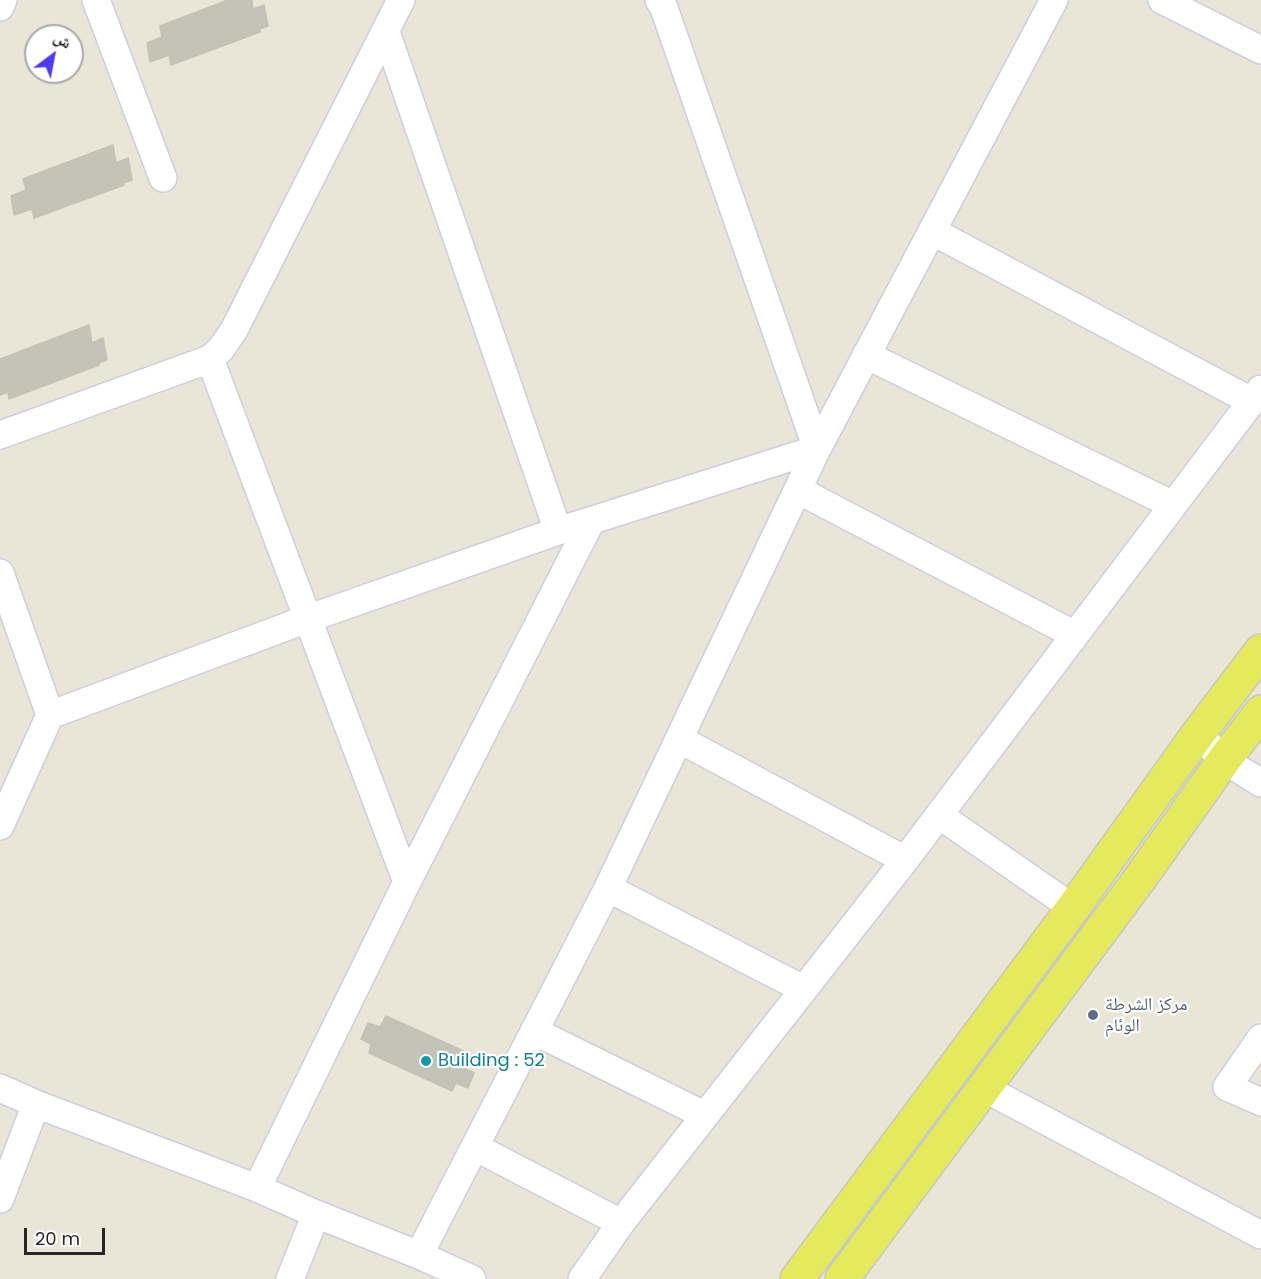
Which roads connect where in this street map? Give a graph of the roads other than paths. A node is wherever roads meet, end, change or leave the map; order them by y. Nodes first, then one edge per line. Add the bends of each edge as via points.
1 (3, 0) edge
2 (96, 0) edge
3 (401, 0) edge
4 (659, 0) edge
5 (1054, 0) edge
6 (1162, 0) edge
7 (0, 7) edge
8 (386, 32) junction
9 (1261, 50) edge
10 (163, 178) dead end
11 (932, 231) junction
12 (866, 355) junction
13 (210, 359) junction
14 (1256, 395) edge
15 (0, 435) edge
16 (817, 449) junction
17 (798, 490) junction
18 (1173, 505) junction
19 (591, 521) junction
20 (558, 531) junction
21 (0, 573) edge
22 (307, 618) junction
23 (1075, 635) junction
24 (1261, 651) edge
25 (1261, 712) edge
26 (50, 715) junction
27 (1198, 734) junction
28 (679, 739) junction
29 (1224, 760) junction
30 (1261, 783) edge
31 (939, 815) junction
32 (0, 825) edge
33 (905, 860) junction
34 (407, 882) junction
35 (608, 888) junction
36 (1073, 908) junction
37 (803, 989) junction
38 (534, 1031) junction
39 (1261, 1038) edge
40 (0, 1088) edge
41 (984, 1088) junction
42 (1261, 1102) edge
43 (36, 1104) junction
44 (705, 1115) junction
45 (475, 1148) junction
46 (257, 1188) junction
47 (0, 1199) edge
48 (316, 1214) junction
49 (621, 1223) junction
50 (1261, 1236) edge
51 (419, 1255) junction
52 (290, 1279) edge
53 (472, 1279) edge
54 (582, 1279) edge
55 (797, 1279) edge
56 (842, 1279) edge

1 - 7 street
2 - 10 street
3 - 8 street
4 - 16 street
5 - 11 street
6 - 9 street
8 - 13 street via 234,330
8 - 20 street
11 - 12 street
11 - 14 street
12 - 16 street
12 - 18 street
13 - 15 street
13 - 22 street
14 - 18 street
16 - 17 street
16 - 19 street
17 - 23 street
17 - 28 street
18 - 23 street
19 - 20 street
19 - 34 street
20 - 22 street
21 - 26 street
22 - 26 street
22 - 34 street
23 - 31 street
24 - 27 main road
25 - 29 main road
26 - 32 street
27 - 29 street
27 - 36 main road
28 - 33 street
28 - 35 street
29 - 30 street
29 - 41 main road
31 - 33 street
31 - 36 street
33 - 37 street
34 - 46 street
35 - 37 street
35 - 38 street
36 - 55 main road
37 - 44 street
38 - 44 street
38 - 45 street
39 - 42 street via 1227,1087
40 - 43 street
41 - 50 street
41 - 56 main road
43 - 46 street
43 - 47 street
44 - 49 street
45 - 49 street
45 - 51 street
46 - 48 street
48 - 51 street
48 - 52 street
49 - 54 street
51 - 53 street

